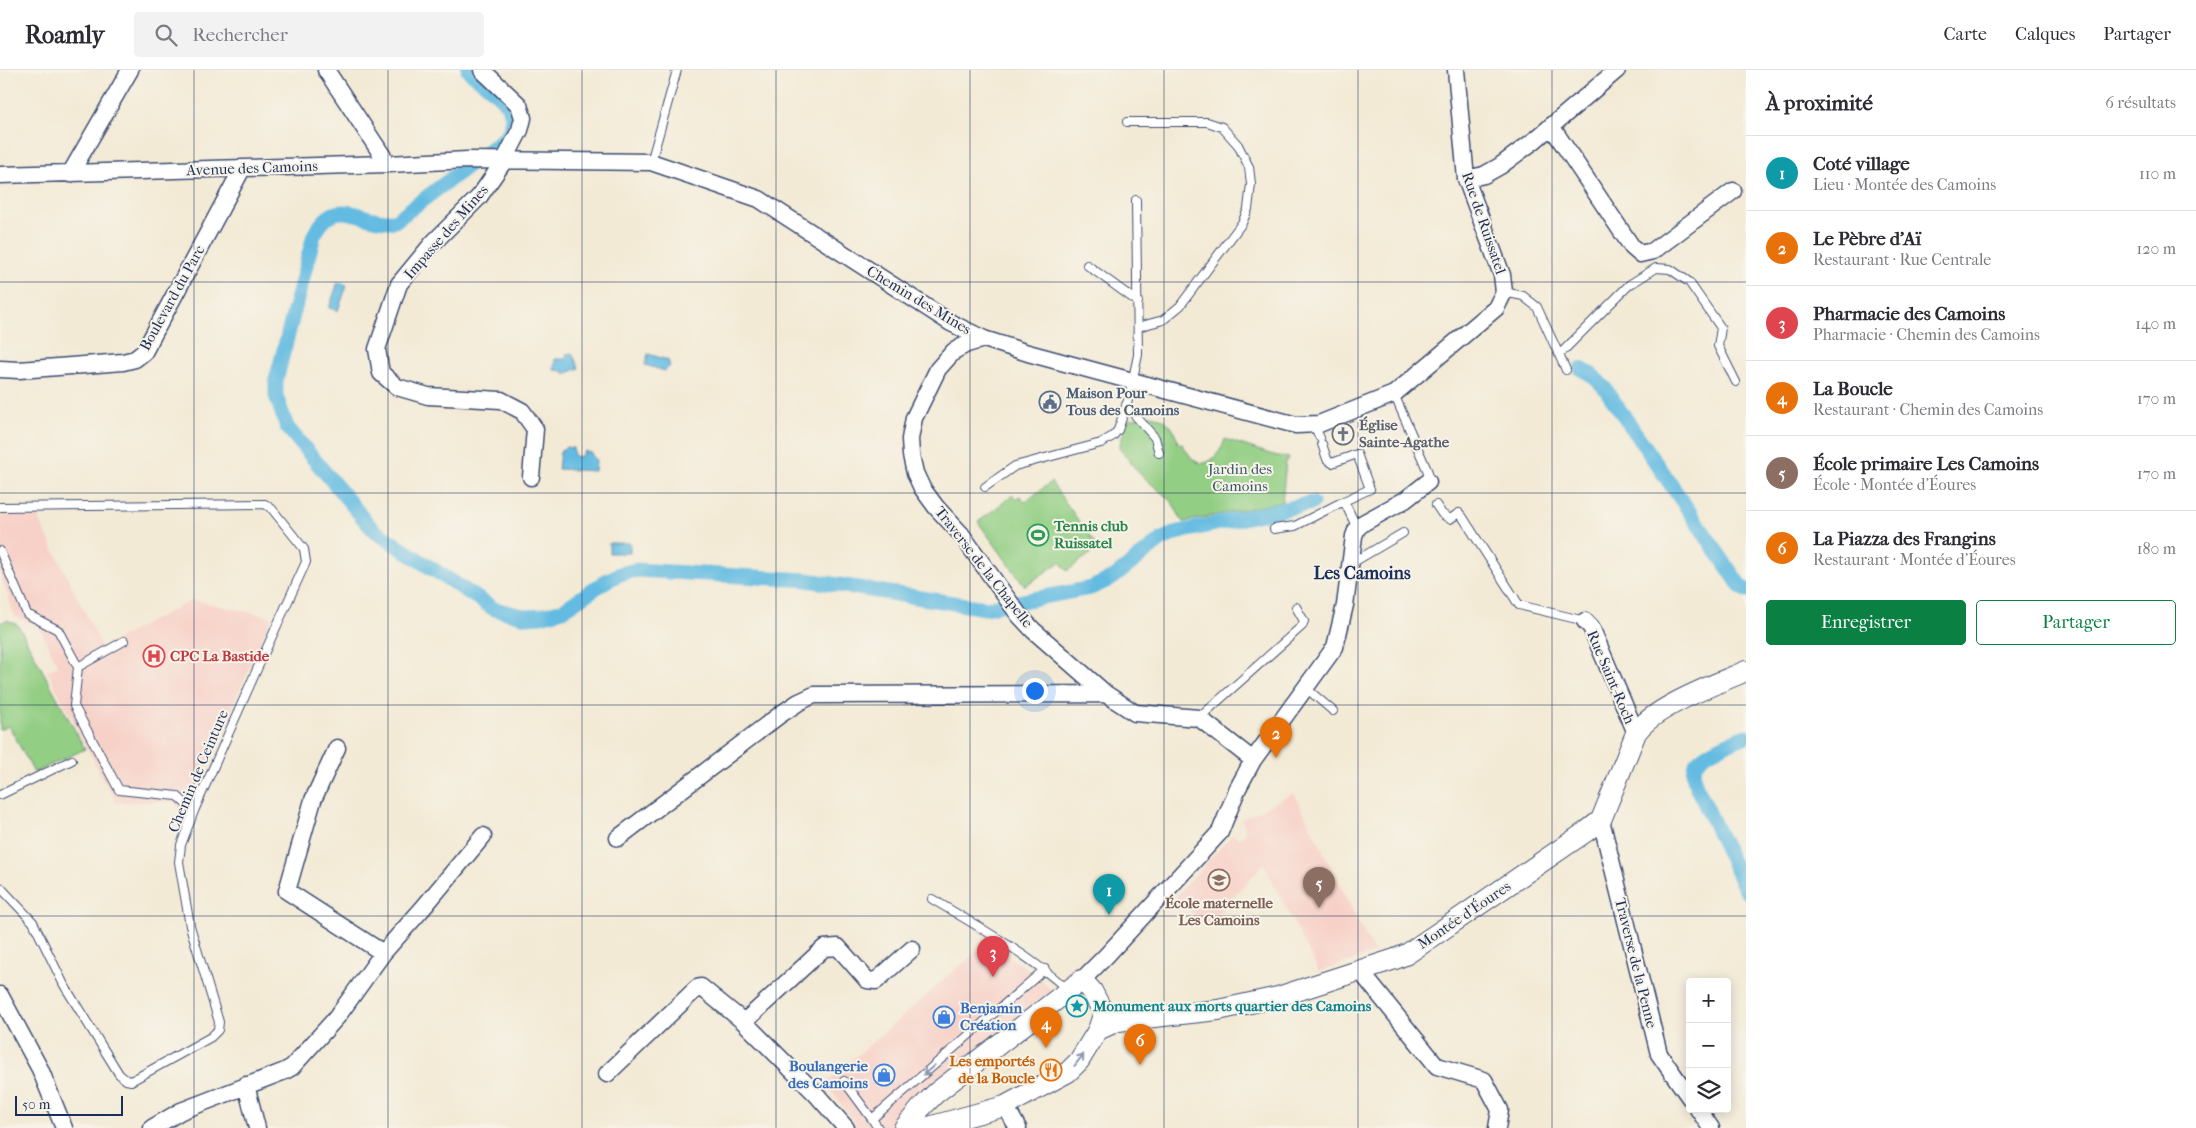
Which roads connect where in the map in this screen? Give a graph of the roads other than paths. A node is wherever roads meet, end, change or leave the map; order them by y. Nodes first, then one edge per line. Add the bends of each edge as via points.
1 (130, 70) edge
2 (326, 70) edge
3 (482, 70) edge
4 (677, 70) edge
5 (1456, 70) edge
6 (1617, 70) edge
7 (1128, 122) dead end
8 (1551, 126) junction
9 (497, 160) junction
10 (651, 162) junction
11 (388, 164) junction
12 (242, 169) junction
13 (70, 174) junction
14 (0, 175) edge
15 (1466, 179) junction
16 (1733, 191) dead end
17 (1136, 200) dead end
18 (1087, 265) dead end
19 (1504, 292) junction
20 (1138, 302) junction
21 (1138, 327) junction
22 (984, 339) junction
23 (1560, 354) junction
24 (0, 369) edge
25 (1566, 370) dead end
26 (1133, 380) junction
27 (1736, 382) dead end
28 (1394, 394) junction
29 (1126, 405) junction
30 (1319, 436) junction
31 (1159, 453) dead end
32 (531, 477) dead end
33 (1428, 482) joint
34 (984, 487) dead end
35 (1344, 501) junction
36 (1436, 505) dead end
37 (0, 508) edge
38 (1357, 528) junction
39 (1274, 529) dead end
40 (1403, 533) dead end
41 (0, 550) edge
42 (1352, 563) junction
43 (1296, 607) dead end
44 (1585, 621) joint
45 (124, 641) dead end
46 (78, 667) junction
47 (1746, 671) edge
48 (1306, 688) junction
49 (1106, 694) junction
50 (1333, 711) dead end
51 (1199, 718) junction
52 (1636, 733) junction
53 (337, 748) dead end
54 (72, 760) dead end
55 (1253, 760) junction
56 (0, 795) edge
57 (194, 811) junction
58 (1601, 820) junction
59 (483, 836) dead end
60 (618, 838) dead end
61 (0, 887) edge
62 (932, 899) dead end
63 (912, 949) dead end
64 (383, 953) junction
65 (1045, 970) junction
66 (1361, 972) junction
67 (1068, 990) junction
68 (0, 995) edge
69 (744, 1022) junction
70 (1106, 1022) junction
71 (607, 1074) dead end
72 (844, 1081) dead end
73 (246, 1085) junction
74 (1686, 1092) edge
75 (1005, 1106) junction
76 (921, 1108) junction
77 (1701, 1113) edge
78 (872, 1120) junction
79 (927, 1127) edge
80 (64, 1128) edge
81 (152, 1128) edge
82 (257, 1128) edge
83 (846, 1128) edge
84 (878, 1128) edge
85 (904, 1128) edge
86 (1018, 1128) edge
87 (1497, 1128) edge
88 (1712, 1128) edge

1 - 13 street
2 - 11 street
3 - 9 street, Impasse des Mines via 519,105 523,118 520,130
4 - 10 lane
5 - 15 street, Rue de Ruissatel
6 - 8 street
7 - 21 lane via 1207,122 1222,127 1238,145 1249,167 1251,184 1248,209 1242,223 1180,306 1164,320
8 - 15 street via 1500,166 1484,175
8 - 16 street via 1632,247 1640,254 1653,251
9 - 10 street, Chemin des Mines
9 - 11 street, Avenue des Camoins
9 - 32 street, Impasse des Mines via 479,197 432,244 399,284 377,349 380,373 397,387 428,396 501,400 522,411 535,429
10 - 22 street, Chemin des Mines via 759,198 950,323
11 - 12 street, Avenue des Camoins
12 - 13 street, Avenue des Camoins
12 - 24 street, Boulevard du Parc via 144,352 123,362
13 - 14 street, Avenue des Camoins
15 - 19 street, Rue de Ruissatel via 1502,275
17 - 20 lane
18 - 20 lane
19 - 23 lane via 1523,296 1537,307
19 - 28 street, Rue de Ruissatel via 1496,308
20 - 21 lane
21 - 26 lane via 1138,355
22 - 26 street, Chemin des Mines
22 - 49 street, Traverse de la Chapelle via 954,351 938,369 914,418 910,455 915,474 936,507 961,534 1019,615
23 - 25 lane
23 - 27 lane via 1629,285 1656,268 1670,269 1689,282 1720,328 1718,346
26 - 29 lane
26 - 30 street, Chemin des Mines via 1296,425
28 - 30 street, Chemin des Mines
28 - 33 lane via 1428,472
29 - 31 lane via 1155,438
29 - 34 lane via 1118,430 1101,443 1015,466
30 - 35 lane via 1327,459 1332,463 1357,454 1370,488
33 - 38 street via 1405,500
35 - 38 lane
35 - 39 lane via 1295,526
36 - 44 lane, Rue Saint-Roch via 1450,519 1459,513 1462,516 1519,604
37 - 57 lane, Chemin de Ceinture via 265,504 304,549 306,562
38 - 42 street
40 - 42 lane
41 - 46 lane via 27,614 58,630
42 - 48 street via 1335,647
43 - 51 lane via 1304,621 1302,626
44 - 52 street, Rue Saint-Roch via 1591,627
45 - 46 lane
46 - 57 lane via 74,706 120,790 177,796
47 - 52 street, Montée d'Éoures via 1658,712 1641,724
48 - 50 lane
48 - 55 street
49 - 51 street, Traverse de la Chapelle via 1135,713
49 - 60 street via 814,695 781,714
51 - 55 street
52 - 58 street, Montée d'Éoures
53 - 64 street via 313,800 287,891
54 - 56 lane
55 - 67 street via 1220,832 1106,956
57 - 61 lane, Chemin de Ceinture via 179,862 190,926 220,1022 211,1037 131,1081 119,1074 64,985 33,922
58 - 66 street, Montée d'Éoures via 1407,954
58 - 74 street, Traverse de la Penne via 1659,1054
59 - 64 street
62 - 65 lane via 1018,950
63 - 69 street via 876,981 867,980 838,947 824,948
64 - 73 street via 337,1017 292,1067
65 - 67 lane
65 -> 78 lane
66 - 70 street, Montée d'Éoures via 1278,997 1218,1010
66 - 87 street via 1437,1066 1484,1080 1500,1110
67 - 70 street via 1092,991
67 - 76 street
68 - 80 street via 40,1069
69 - 71 street via 705,988 697,988
69 - 83 street via 816,1093
75 -> 70 street via 1068,1072 1080,1061
72 - 78 lane
73 - 81 street via 181,1111
73 - 82 street
75 - 79 street
75 - 86 street
76 - 79 street via 919,1114
76 - 85 street
77 - 88 street
78 - 84 lane

